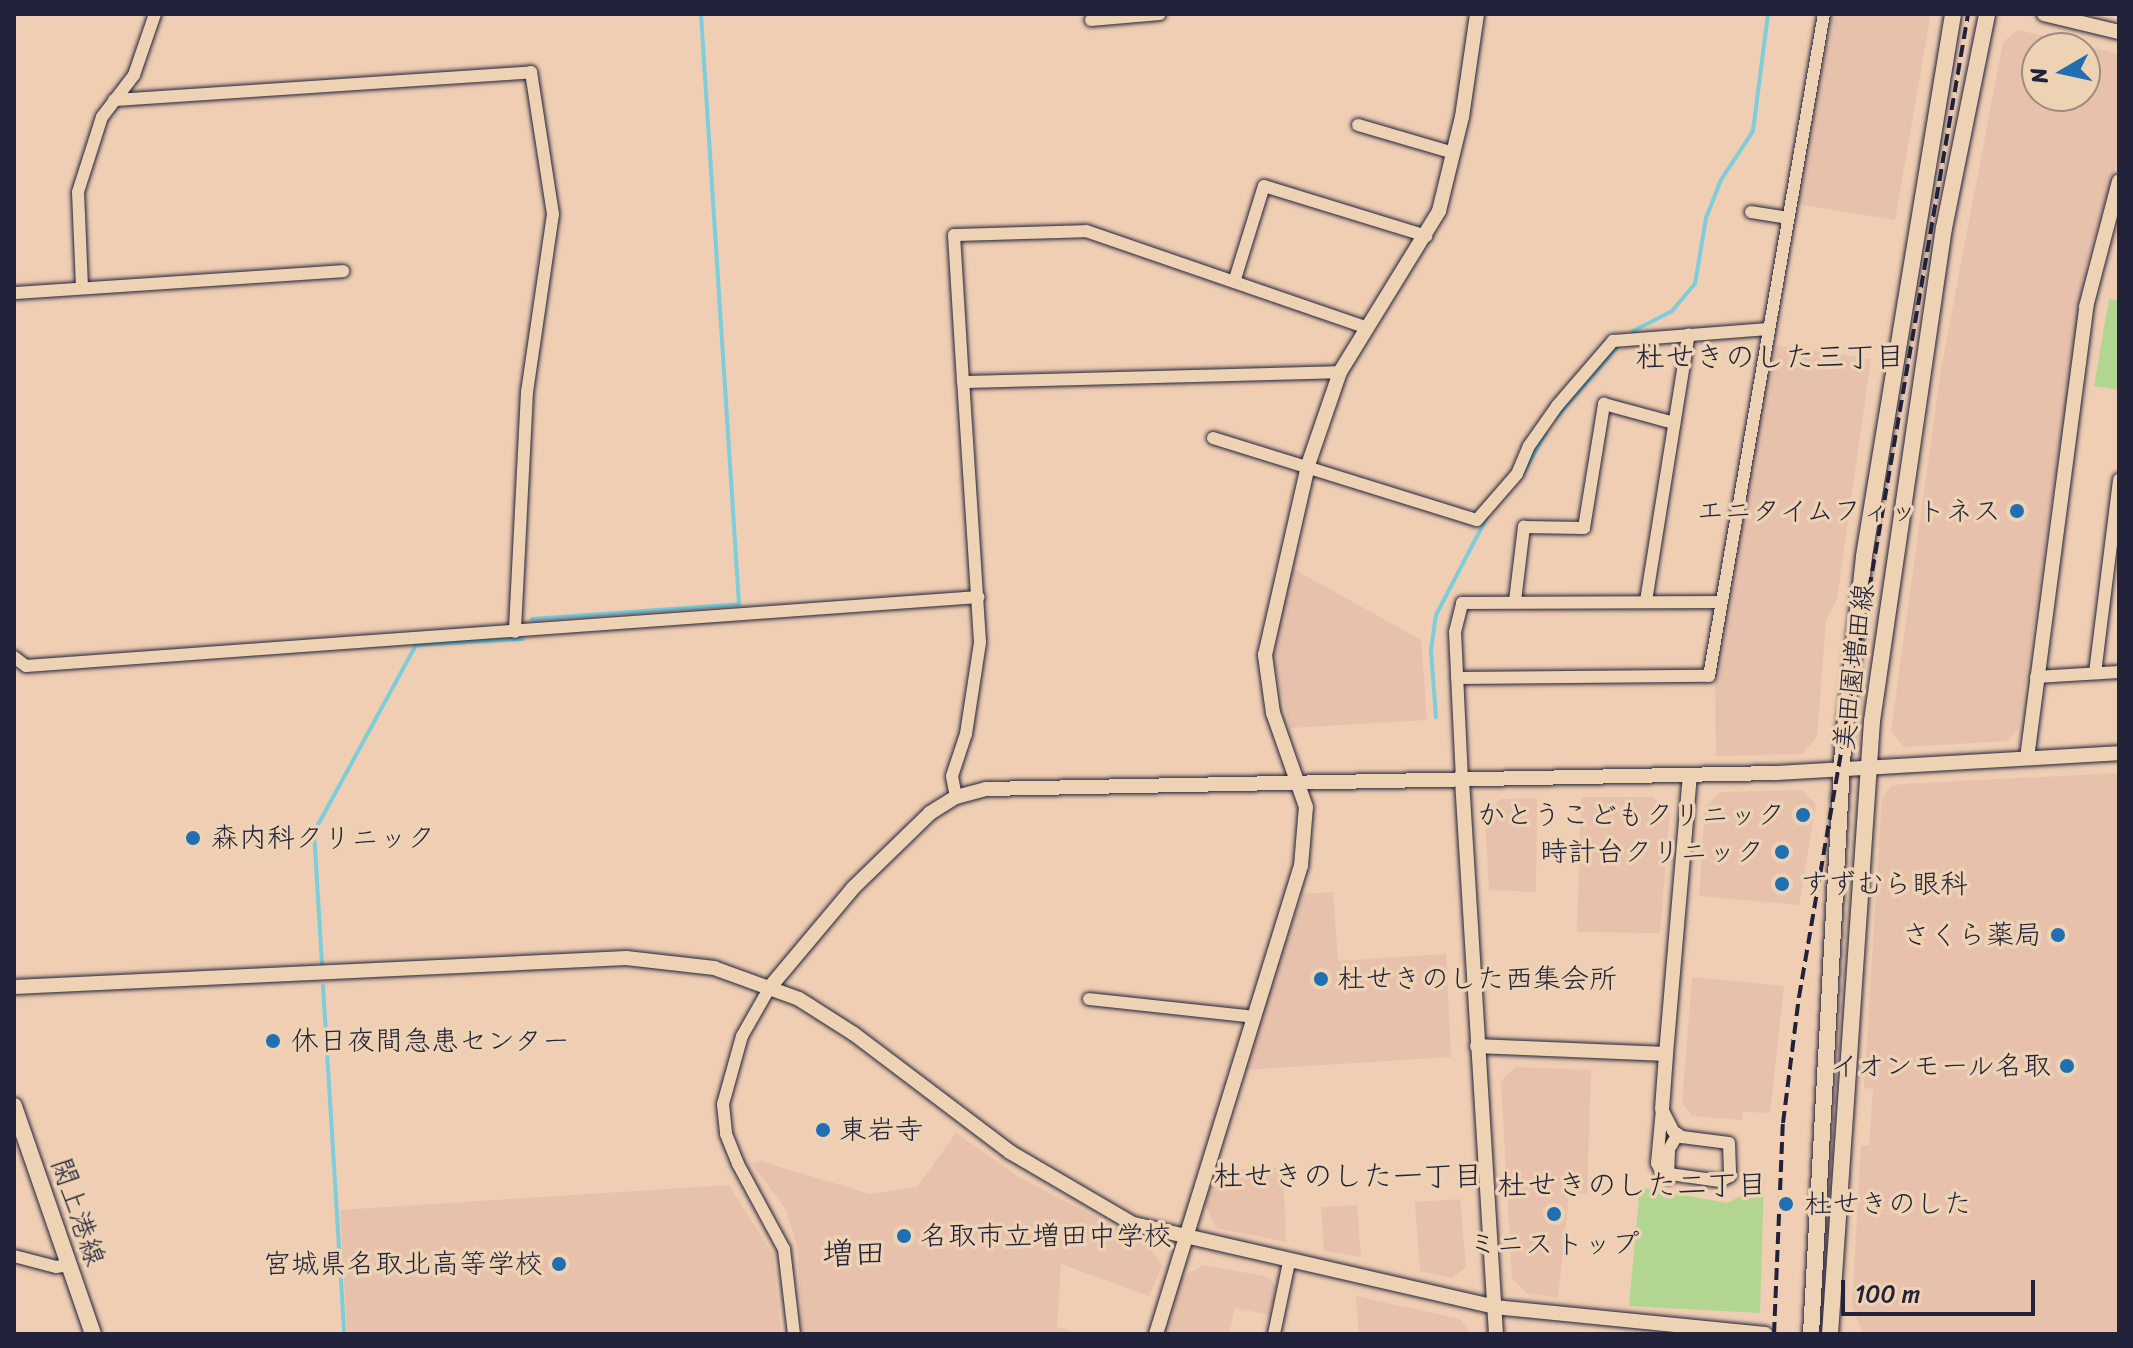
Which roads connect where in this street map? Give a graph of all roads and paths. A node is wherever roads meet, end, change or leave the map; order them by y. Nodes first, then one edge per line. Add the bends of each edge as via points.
1 (155, 14) edge
2 (1160, 14) edge
3 (1477, 14) edge
4 (1824, 14) edge
5 (1953, 14) edge
6 (1987, 14) edge
7 (2044, 14) edge
8 (1091, 20) dead end
9 (2119, 32) edge
10 (114, 100) junction
11 (1358, 125) dead end
12 (1454, 153) junction
13 (2119, 181) edge
14 (1751, 212) dead end
15 (1788, 218) junction
16 (1427, 236) junction
17 (343, 271) dead end
18 (1235, 279) junction
19 (82, 287) junction
20 (14, 293) edge
21 (1365, 327) junction
22 (1769, 329) junction
23 (1689, 334) junction
24 (1340, 372) junction
25 (963, 382) junction
26 (1674, 423) junction
27 (1213, 438) dead end
28 (1308, 465) junction
29 (2119, 479) edge
30 (979, 597) junction
31 (1515, 601) junction
32 (1646, 601) junction
33 (1721, 602) junction
34 (515, 632) junction
35 (14, 657) edge
36 (2119, 672) edge
37 (2095, 673) junction
38 (2036, 677) junction
39 (1457, 678) junction
40 (2119, 753) edge
41 (2027, 758) junction
42 (1867, 769) junction
43 (1842, 770) junction
44 (1690, 776) junction
45 (1462, 780) junction
46 (1301, 783) junction
47 (956, 797) junction
48 (14, 987) edge
49 (770, 987) junction
50 (1089, 999) dead end
51 (1254, 1017) junction
52 (1477, 1046) junction
53 (1666, 1054) junction
54 (14, 1106) edge
55 (1662, 1109) junction
56 (1678, 1134) junction
57 (1668, 1178) junction
58 (1182, 1239) junction
59 (14, 1256) edge
60 (1289, 1262) junction
61 (69, 1265) junction
62 (1494, 1307) junction
63 (1660, 1330) edge
64 (93, 1334) edge
65 (794, 1334) edge
66 (1156, 1334) edge
67 (1274, 1334) edge
68 (1496, 1334) edge
69 (1766, 1334) edge
70 (1811, 1334) edge
71 (1830, 1334) edge

1 - 10 street via 134,75
2 - 8 street
3 - 12 street
4 - 15 street
5 - 43 main road, 美田園増田線 via 1864,556
6 - 42 main road, 美田園増田線 via 1944,228
7 - 9 street
10 - 19 street via 102,117 78,192
10 - 34 street via 531,72 553,214 527,392
11 - 12 street
12 - 16 street
13 - 38 street via 2086,307
14 - 15 street
15 - 22 street
16 - 18 street via 1264,186
16 - 21 street
17 - 19 street
18 - 21 street
18 - 25 street via 1086,231 954,235
19 - 20 street
21 - 24 street
22 - 23 street
22 - 33 street
23 - 26 street
23 - 28 street via 1613,341 1557,406 1517,474 1477,520
24 - 25 street
24 - 28 street
25 - 30 street
26 - 31 street via 1604,404 1584,528 1524,527
26 - 32 street
27 - 28 street
28 - 46 street via 1265,655 1273,713
29 - 37 street
30 - 34 street
30 - 47 street via 975,688 952,776
31 - 32 street
31 - 39 street via 1462,603 1455,632
32 - 33 street
33 - 39 street via 1709,676
34 - 35 street via 26,666
36 - 37 street
37 - 38 street
38 - 41 street
39 - 45 street
40 - 41 street
41 - 42 street
42 - 43 street
42 - 71 main road, 美田園増田線
43 - 44 street
43 - 70 main road, 美田園増田線
44 - 45 street
44 - 53 street
45 - 46 street
45 - 52 street
46 - 47 street via 1010,788
46 - 51 street via 1306,812 1301,866
47 - 49 street via 930,813 853,888
48 - 49 street via 626,958 714,968
49 - 58 street via 854,1034 1010,1152 1133,1224
49 - 65 street via 742,1036 723,1104 726,1134 738,1164 784,1249
50 - 51 street
51 - 58 street
52 - 53 street
52 - 62 street
53 - 55 street
54 - 61 main road, 閖上港線
55 - 56 street
55 - 57 street via 1657,1163
56 - 57 street via 1669,1149
56 - 57 street via 1729,1143 1730,1176 1720,1181
58 - 60 street
58 - 66 street
59 - 61 street via 56,1267
60 - 62 street
60 - 67 street
61 - 64 main road, 閖上港線
62 - 63 street
62 - 68 street
63 - 69 street

